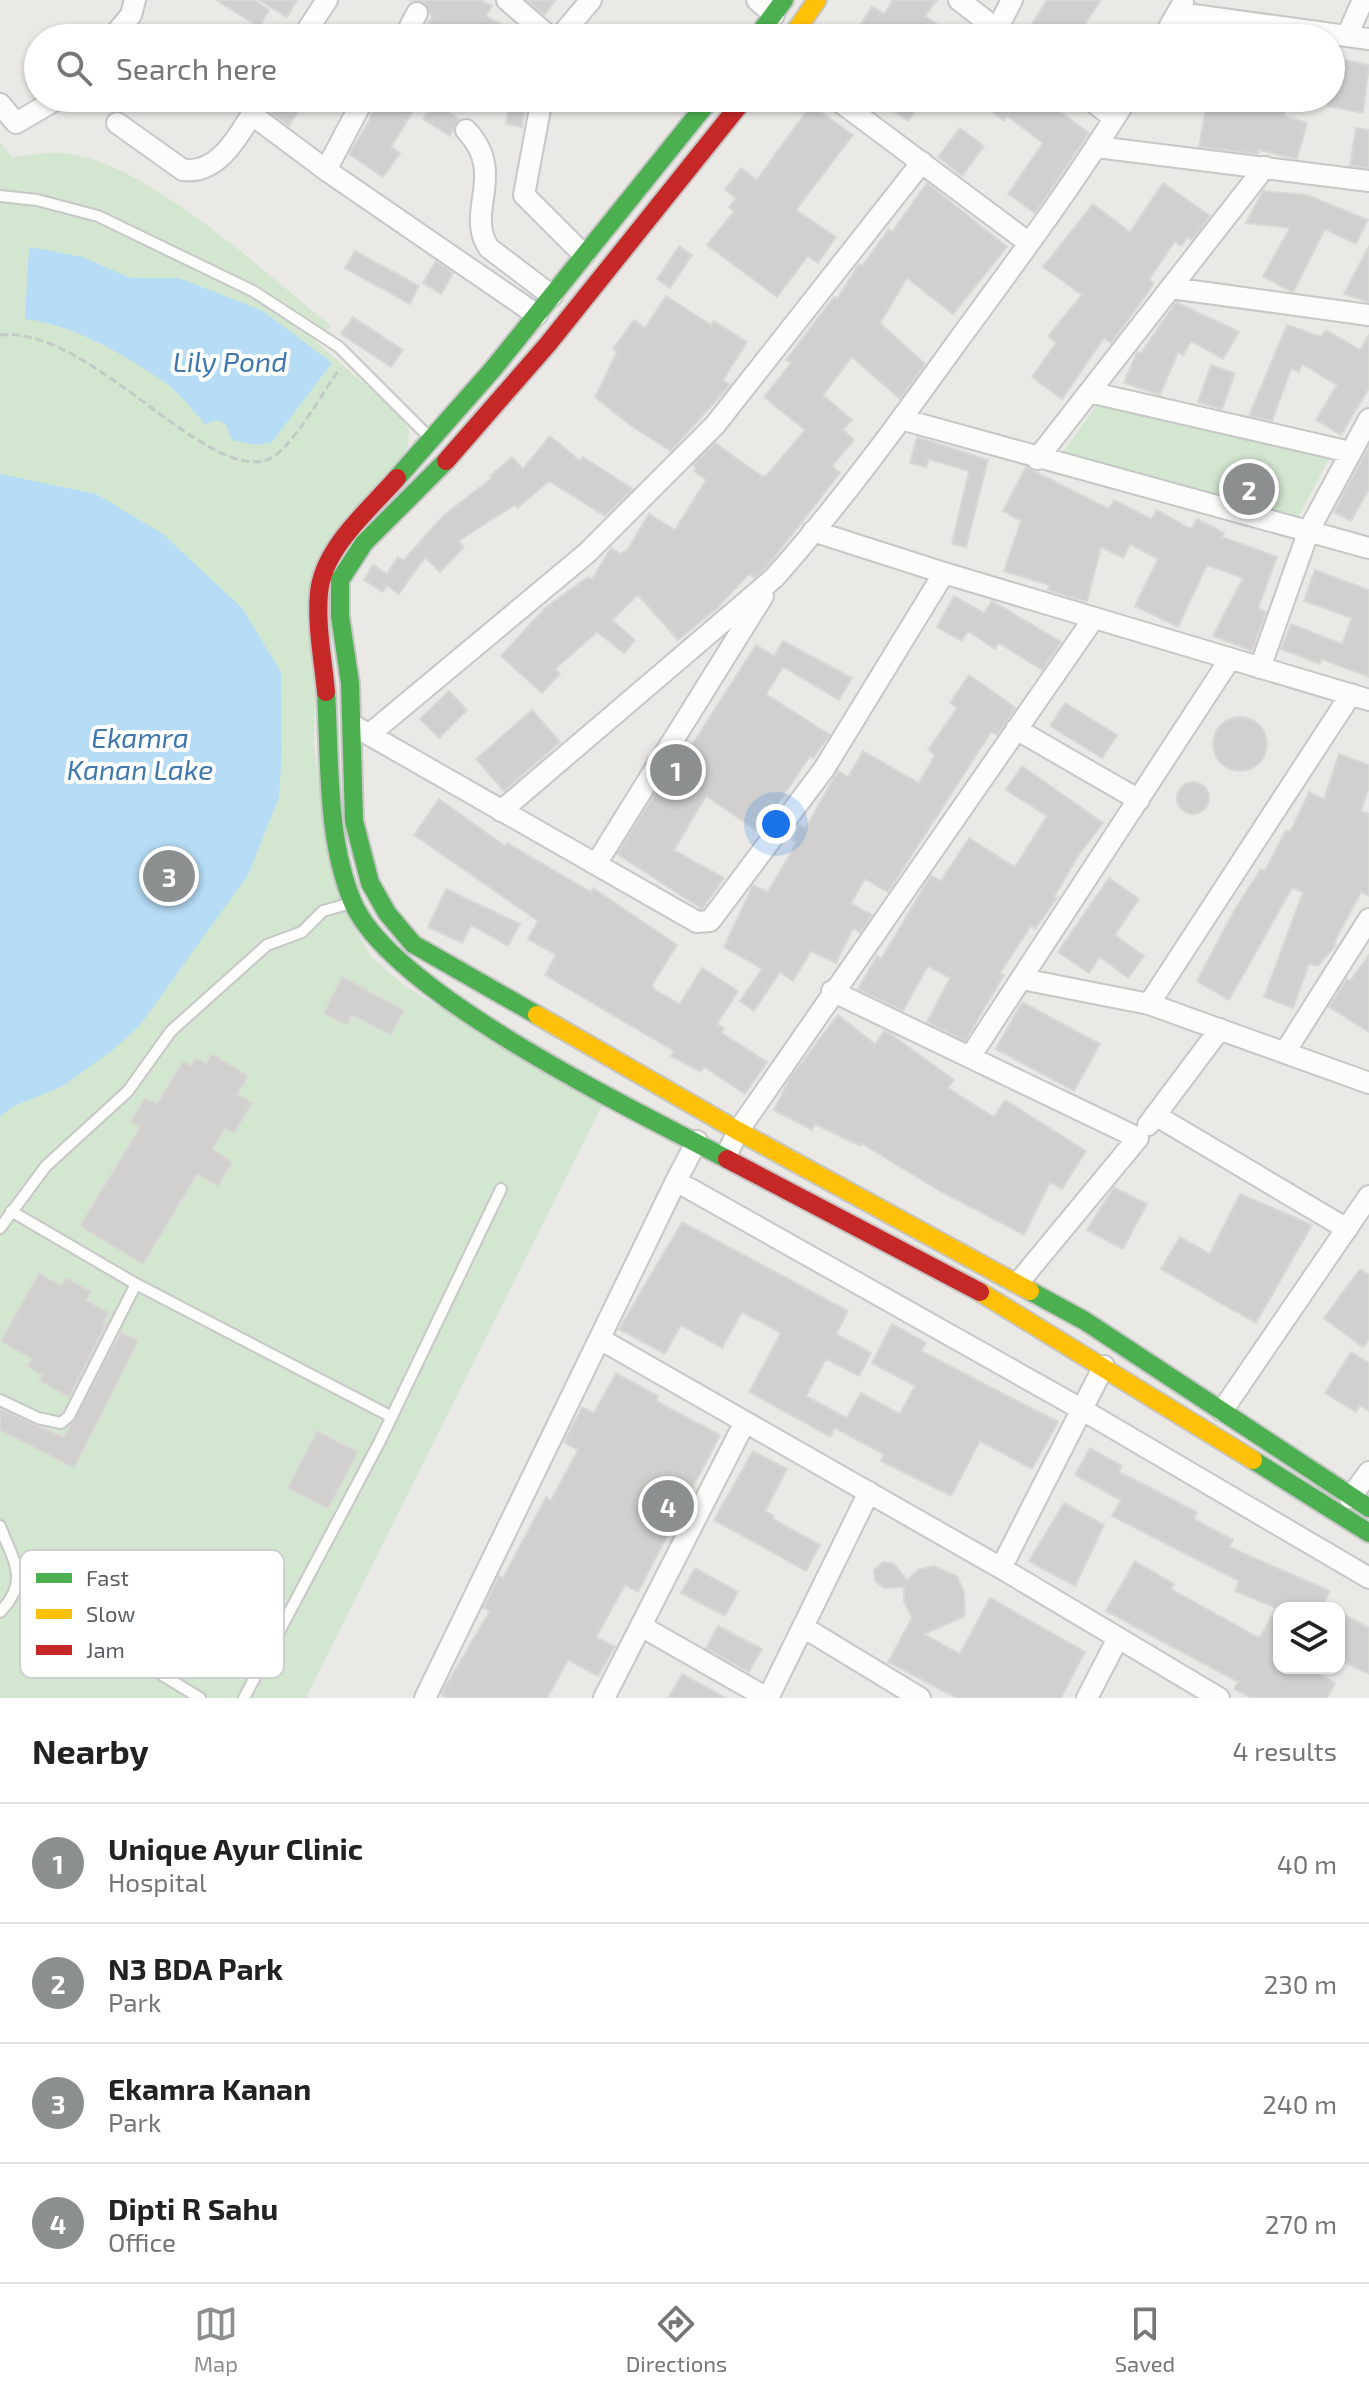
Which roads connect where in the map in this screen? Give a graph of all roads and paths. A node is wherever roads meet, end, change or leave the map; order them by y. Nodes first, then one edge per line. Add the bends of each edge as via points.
1 (135, 0) edge
2 (327, 0) edge
3 (507, 0) edge
4 (591, 0) edge
5 (757, 0) edge
6 (817, 0) edge
7 (959, 0) edge
8 (1012, 0) edge
9 (1363, 0) edge
10 (1182, 6) edge
11 (779, 7) edge
12 (417, 13) dead end
13 (124, 24) edge
14 (311, 24) edge
15 (411, 24) edge
16 (535, 24) edge
17 (571, 24) edge
18 (766, 24) edge
19 (801, 24) edge
20 (990, 24) edge
21 (1006, 24) edge
22 (1171, 24) edge
23 (1281, 24) edge
24 (1347, 36) joint
25 (1369, 39) edge
26 (0, 104) edge
27 (35, 112) edge
28 (252, 112) edge
29 (263, 112) edge
30 (357, 112) edge
31 (539, 112) edge
32 (700, 112) edge
33 (734, 112) edge
34 (854, 112) edge
35 (1106, 112) edge
36 (1118, 112) edge
37 (1114, 118) junction
38 (117, 123) dead end
39 (466, 130) dead end
40 (1097, 147) junction
41 (922, 162) junction
42 (1265, 167) junction
43 (326, 170) junction
44 (1369, 181) edge
45 (0, 196) edge
46 (1029, 243) junction
47 (584, 255) junction
48 (1171, 288) junction
49 (552, 296) junction
50 (537, 315) junction
51 (1369, 315) edge
52 (0, 335) edge
53 (348, 356) junction
54 (1089, 392) junction
55 (901, 419) junction
56 (1369, 419) edge
57 (431, 439) junction
58 (1350, 452) junction
59 (449, 458) junction
60 (1037, 459) junction
61 (1309, 530) junction
62 (813, 531) junction
63 (1369, 548) edge
64 (944, 573) junction
65 (774, 578) junction
66 (1094, 618) junction
67 (1230, 659) junction
68 (1260, 668) junction
69 (1360, 697) edge
70 (1016, 729) junction
71 (362, 730) junction
72 (1139, 800) junction
73 (501, 811) junction
74 (596, 864) junction
75 (353, 902) junction
76 (1369, 919) edge
77 (1022, 979) junction
78 (832, 991) junction
79 (1149, 1004) junction
80 (1220, 1029) junction
81 (1285, 1052) junction
82 (970, 1057) junction
83 (1369, 1083) edge
84 (1155, 1115) junction
85 (738, 1131) junction
86 (1138, 1138) junction
87 (697, 1141) junction
88 (726, 1156) junction
89 (676, 1181) junction
90 (501, 1189) dead end
91 (1369, 1196) edge
92 (11, 1211) junction
93 (0, 1228) edge
94 (1347, 1229) junction
95 (1018, 1283) junction
96 (136, 1284) junction
97 (600, 1339) junction
98 (1104, 1366) junction
99 (1181, 1385) junction
100 (0, 1400) edge
101 (1166, 1405) junction
102 (1081, 1409) junction
103 (1222, 1411) junction
104 (392, 1417) junction
105 (745, 1422) junction
106 (1369, 1472) edge
107 (869, 1492) junction
108 (1350, 1498) junction
109 (1369, 1508) edge
110 (0, 1526) edge
111 (1369, 1533) edge
112 (1001, 1568) junction
113 (1369, 1578) edge
114 (18, 1587) joint
115 (0, 1612) edge
116 (284, 1622) edge
117 (641, 1626) junction
118 (803, 1627) junction
119 (1118, 1638) junction
120 (167, 1678) edge
121 (255, 1678) edge
122 (200, 1698) edge
123 (244, 1698) edge
124 (425, 1698) edge
125 (604, 1698) edge
126 (767, 1698) edge
127 (920, 1698) edge
128 (1087, 1698) edge
129 (1219, 1698) edge

1 - 13 street
2 - 14 street
3 - 16 street
4 - 17 street
5 - 11 street
6 - 19 street
7 - 20 street
8 - 21 street
9 - 24 street
10 - 22 street
10 - 23 street
11 - 18 street
12 - 15 street
24 - 25 street
26 - 27 street via 16,123
28 - 38 street via 211,167 192,171 183,170
29 - 43 street
30 - 43 street
31 - 47 street via 524,195
32 - 47 street
33 - 59 street
34 - 41 street
35 - 37 street
36 - 37 street
37 - 40 street
39 - 49 street via 483,152 482,238
40 - 42 street
40 - 46 street
41 - 46 street
41 - 71 street via 715,425 587,553
42 - 44 street
42 - 48 street
43 - 50 street
45 - 53 lane via 98,216 253,291
46 - 55 street
47 - 49 street
48 - 51 street
48 - 54 street
49 - 50 street
50 - 57 street
52 - 53 path via 69,350 201,442 225,455 257,462 285,446
53 - 57 lane
54 - 58 street
54 - 60 street
55 - 60 street
55 - 62 street
56 - 58 street
57 - 59 lane
57 - 75 street via 343,539 325,569 319,593 335,833
58 - 61 street
59 - 71 street via 356,553 340,580
60 - 61 street
61 - 63 street
61 - 68 street
62 - 64 street
62 - 65 street
64 - 66 street
64 - 74 street via 824,769 710,921 697,922
65 - 73 street
65 - 74 street
66 - 67 street
66 - 70 street
67 - 68 street
67 - 72 street
68 - 69 street
69 - 79 street
70 - 72 street
70 - 78 street
71 - 73 street
71 - 85 street via 352,811 361,859 389,920 413,944
72 - 77 street
73 - 74 street
75 - 87 street via 387,950 445,995 557,1070
75 - 92 lane via 323,911 302,932 267,945 171,1031 128,1091 46,1166
76 - 81 street
77 - 79 street
77 - 82 street
78 - 82 street
78 - 85 street
79 - 80 street
80 - 81 street
80 - 84 street
81 - 83 street
82 - 86 street
84 - 86 street
84 - 94 street
85 - 88 street
85 - 95 street
86 - 95 street
87 - 88 street
87 - 89 street
88 - 98 street via 1016,1311
89 - 97 street
89 - 102 street
90 - 104 lane
91 - 94 street
92 - 93 lane
92 - 96 lane
94 - 103 street
95 - 99 street
96 - 100 lane via 61,1423
96 - 104 lane
97 - 105 street
97 - 124 street
98 - 101 street
98 - 102 street
99 - 101 street
99 - 103 street
101 - 111 street
102 - 112 street
102 - 113 street
103 - 108 street
104 - 116 lane
105 - 107 street
105 - 117 street
106 - 108 street
107 - 112 street
107 - 118 street
108 - 109 street
110 - 114 lane via 19,1574
112 - 119 street
114 - 115 lane
117 - 125 street
117 - 126 street
118 - 126 street
118 - 127 street
119 - 128 street
119 - 129 street
120 - 122 lane
121 - 123 lane

